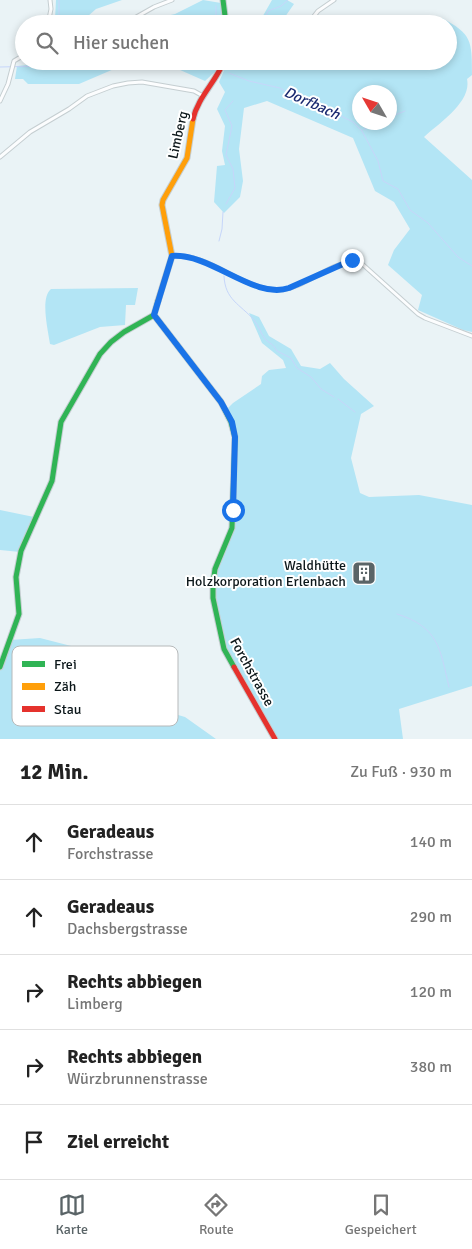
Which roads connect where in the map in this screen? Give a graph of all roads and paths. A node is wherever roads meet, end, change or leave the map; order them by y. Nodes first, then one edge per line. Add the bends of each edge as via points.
1 (50, 0) edge
2 (172, 0) edge
3 (223, 0) edge
4 (334, 0) edge
5 (50, 15) edge
6 (140, 15) edge
7 (225, 15) edge
8 (316, 15) edge
9 (15, 59) edge
10 (221, 70) edge
11 (203, 96) junction
12 (0, 101) edge
13 (0, 157) edge
14 (172, 256) junction
15 (154, 315) junction
16 (472, 336) edge
17 (0, 667) edge
18 (275, 739) edge

1 - 5 street
2 - 6 street
3 - 7 street
4 - 8 street
9 - 12 street
10 - 11 street, Limberg
11 - 13 street via 194,91 142,82 114,86 87,96 30,132
11 - 14 street, Limberg via 194,112 188,155 161,202
14 - 15 street, Limberg
14 - 16 street via 195,258 249,283 279,290 352,260 360,262 418,314
15 - 17 street via 133,326 100,354 61,422 52,480 21,551 16,577 19,614
15 - 18 street, Forchstrasse via 221,402 232,422 235,437 232,528 215,569 213,598 224,649

